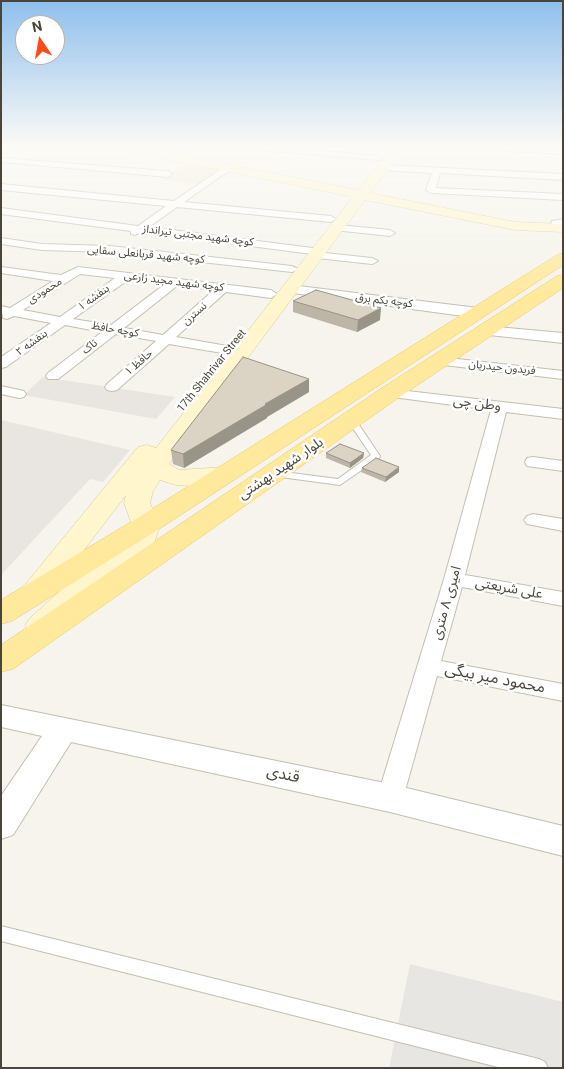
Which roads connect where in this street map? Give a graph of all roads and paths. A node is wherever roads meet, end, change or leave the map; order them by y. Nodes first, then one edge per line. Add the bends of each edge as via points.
1 (92, 196) edge
2 (187, 196) edge
3 (357, 196) edge
4 (363, 196) edge
5 (374, 196) edge
6 (542, 196) edge
7 (563, 197) edge
8 (176, 204) junction
9 (1, 211) edge
10 (450, 211) junction
11 (15, 213) junction
12 (1, 219) edge
13 (334, 224) junction
14 (561, 224) edge
15 (515, 226) junction
16 (140, 229) junction
17 (390, 233) dead end
18 (1, 241) edge
19 (563, 241) edge
20 (90, 248) junction
21 (110, 250) junction
22 (315, 252) junction
23 (563, 258) edge
24 (372, 261) dead end
25 (1, 270) edge
26 (78, 270) junction
27 (126, 276) junction
28 (291, 279) junction
29 (62, 280) junction
30 (563, 280) edge
31 (175, 282) junction
32 (224, 288) junction
33 (270, 294) junction
34 (5, 314) edge
35 (62, 321) junction
36 (482, 322) junction
37 (113, 330) junction
38 (563, 338) edge
39 (167, 339) junction
40 (228, 350) junction
41 (440, 361) junction
42 (1, 364) edge
43 (563, 375) edge
44 (53, 376) dead end
45 (112, 387) dead end
46 (1, 390) edge
47 (20, 394) dead end
48 (390, 394) junction
49 (500, 406) junction
50 (563, 414) edge
51 (352, 421) junction
52 (532, 462) dead end
53 (156, 465) junction
54 (563, 466) edge
55 (276, 474) junction
56 (225, 475) junction
57 (532, 520) dead end
58 (146, 525) junction
59 (563, 525) edge
60 (454, 579) junction
61 (34, 594) junction
62 (563, 599) edge
63 (1, 614) edge
64 (1, 661) edge
65 (428, 666) junction
66 (563, 693) edge
67 (1, 716) edge
68 (63, 729) junction
69 (390, 798) junction
70 (1, 825) edge
71 (563, 841) edge
72 (1, 933) edge
73 (539, 1068) edge

1 - 8 street
2 - 8 street
3 - 13 main road, 17th Shahrivar Street
4 - 10 main road via 371,202 395,202
5 - 10 main road
6 - 7 street
8 - 13 street
8 - 16 street
9 - 11 street, کوچه شهید مجتبی تیرانداز
10 - 14 main road via 513,221
10 - 15 main road
11 - 12 street
11 - 16 street, کوچه شهید مجتبی تیرانداز
13 - 17 street
13 - 22 main road, 17th Shahrivar Street
14 - 15 main road
15 - 19 main road via 544,232
16 - 21 street
16 - 22 street, کوچه شهید مجتبی تیرانداز
18 - 20 street, کوچه شهید قربانعلی سقایی via 42,247
20 - 21 street, کوچه شهید قربانعلی سقایی
20 - 26 street via 74,266
21 - 28 street, کوچه شهید قربانعلی سقایی
22 - 24 street, کوچه شهید مجتبی تیرانداز
22 - 28 main road, 17th Shahrivar Street
23 - 36 main road, بلوار شهید بهشتی
25 - 29 street
26 - 27 street, کوچه شهید مجید زارعی
26 - 29 street, محمودی
27 - 31 street, کوچه شهید مجید زارعی
27 - 35 street, بنفشه ۱
28 - 33 main road, 17th Shahrivar Street
28 - 36 street, کوچه یکم برق
28 - 53 main road, 17th Shahrivar Street
29 - 34 street, محمودی
30 - 36 main road, بلوار شهید بهشتی
31 - 32 street, کوچه شهید مجید زارعی
31 - 37 street, تاک
32 - 33 street, کوچه شهید مجید زارعی
32 - 39 street, نسترن
33 - 40 main road, 17th Shahrivar Street
34 - 35 street, کوچه حافظ
35 - 37 street, کوچه حافظ
35 - 42 street, بنفشه ۲
36 - 38 street, کوچه یکم برق
36 - 41 main road, بلوار شهید بهشتی
36 - 56 main road, بلوار شهید بهشتی
37 - 39 street, کوچه حافظ
37 - 44 street, تاک
39 - 40 street, کوچه حافظ
39 - 45 street, حافظ ۱
40 - 61 main road, 17th Shahrivar Street
41 - 43 street, فریدون حیدریان
41 - 48 main road, بلوار شهید بهشتی
46 - 47 street
48 - 49 street, وطن چی
48 - 51 main road, بلوار شهید بهشتی
49 - 50 street, وطن چی
49 - 60 street, امیری ۸ متری
51 - 55 main road, بلوار شهید بهشتی
51 - 55 lane via 376,456 340,482
52 - 54 street
53 - 56 main road via 164,473 176,477
53 - 58 main road, 17th Shahrivar Street via 140,491 137,503
55 - 64 main road, بلوار شهید بهشتی
56 - 58 main road, بلوار شهید بهشتی
57 - 59 street
58 - 61 main road, بلوار شهید بهشتی
58 - 64 main road via 141,542 134,549 88,582
60 - 62 street, علی شریعتی
60 - 65 street, امیری ۸ متری
61 - 63 main road, بلوار شهید بهشتی
65 - 66 street, محمود میر بیگی
65 - 69 street, امیری ۸ متری
67 - 68 street, قندی
68 - 69 street, قندی
68 - 70 street
69 - 71 street, قندی
72 - 73 lane

